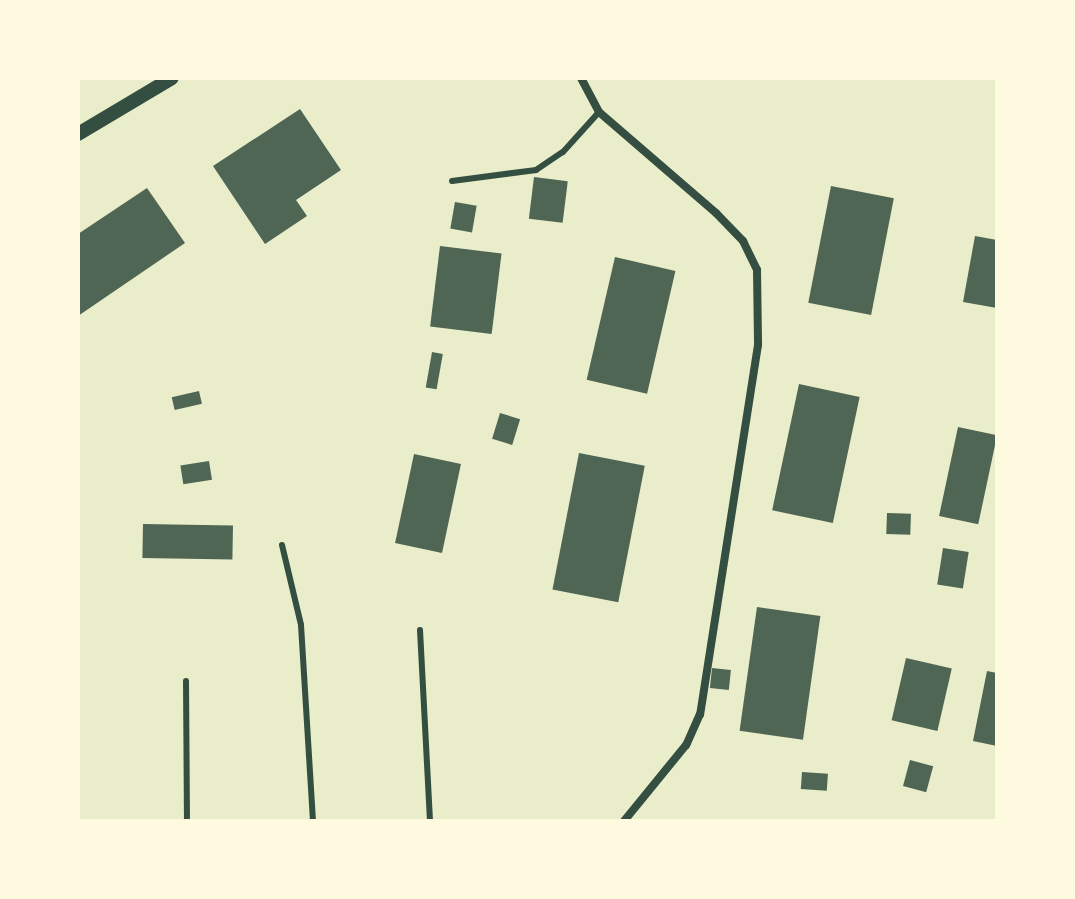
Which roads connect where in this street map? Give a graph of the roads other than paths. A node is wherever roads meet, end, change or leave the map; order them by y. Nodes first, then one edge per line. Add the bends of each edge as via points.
1 (172, 78) edge
2 (581, 78) edge
3 (599, 112) junction
4 (78, 134) edge
5 (452, 181) dead end
6 (282, 545) dead end
7 (420, 630) dead end
8 (186, 681) dead end
9 (187, 821) edge
10 (313, 821) edge
11 (430, 821) edge
12 (624, 821) edge

1 - 4 street
2 - 3 street
3 - 5 lane via 563,152 536,170
3 - 12 street via 716,213 743,241 757,270 758,345 700,714 686,745
6 - 10 lane via 301,625
7 - 11 lane
8 - 9 lane

